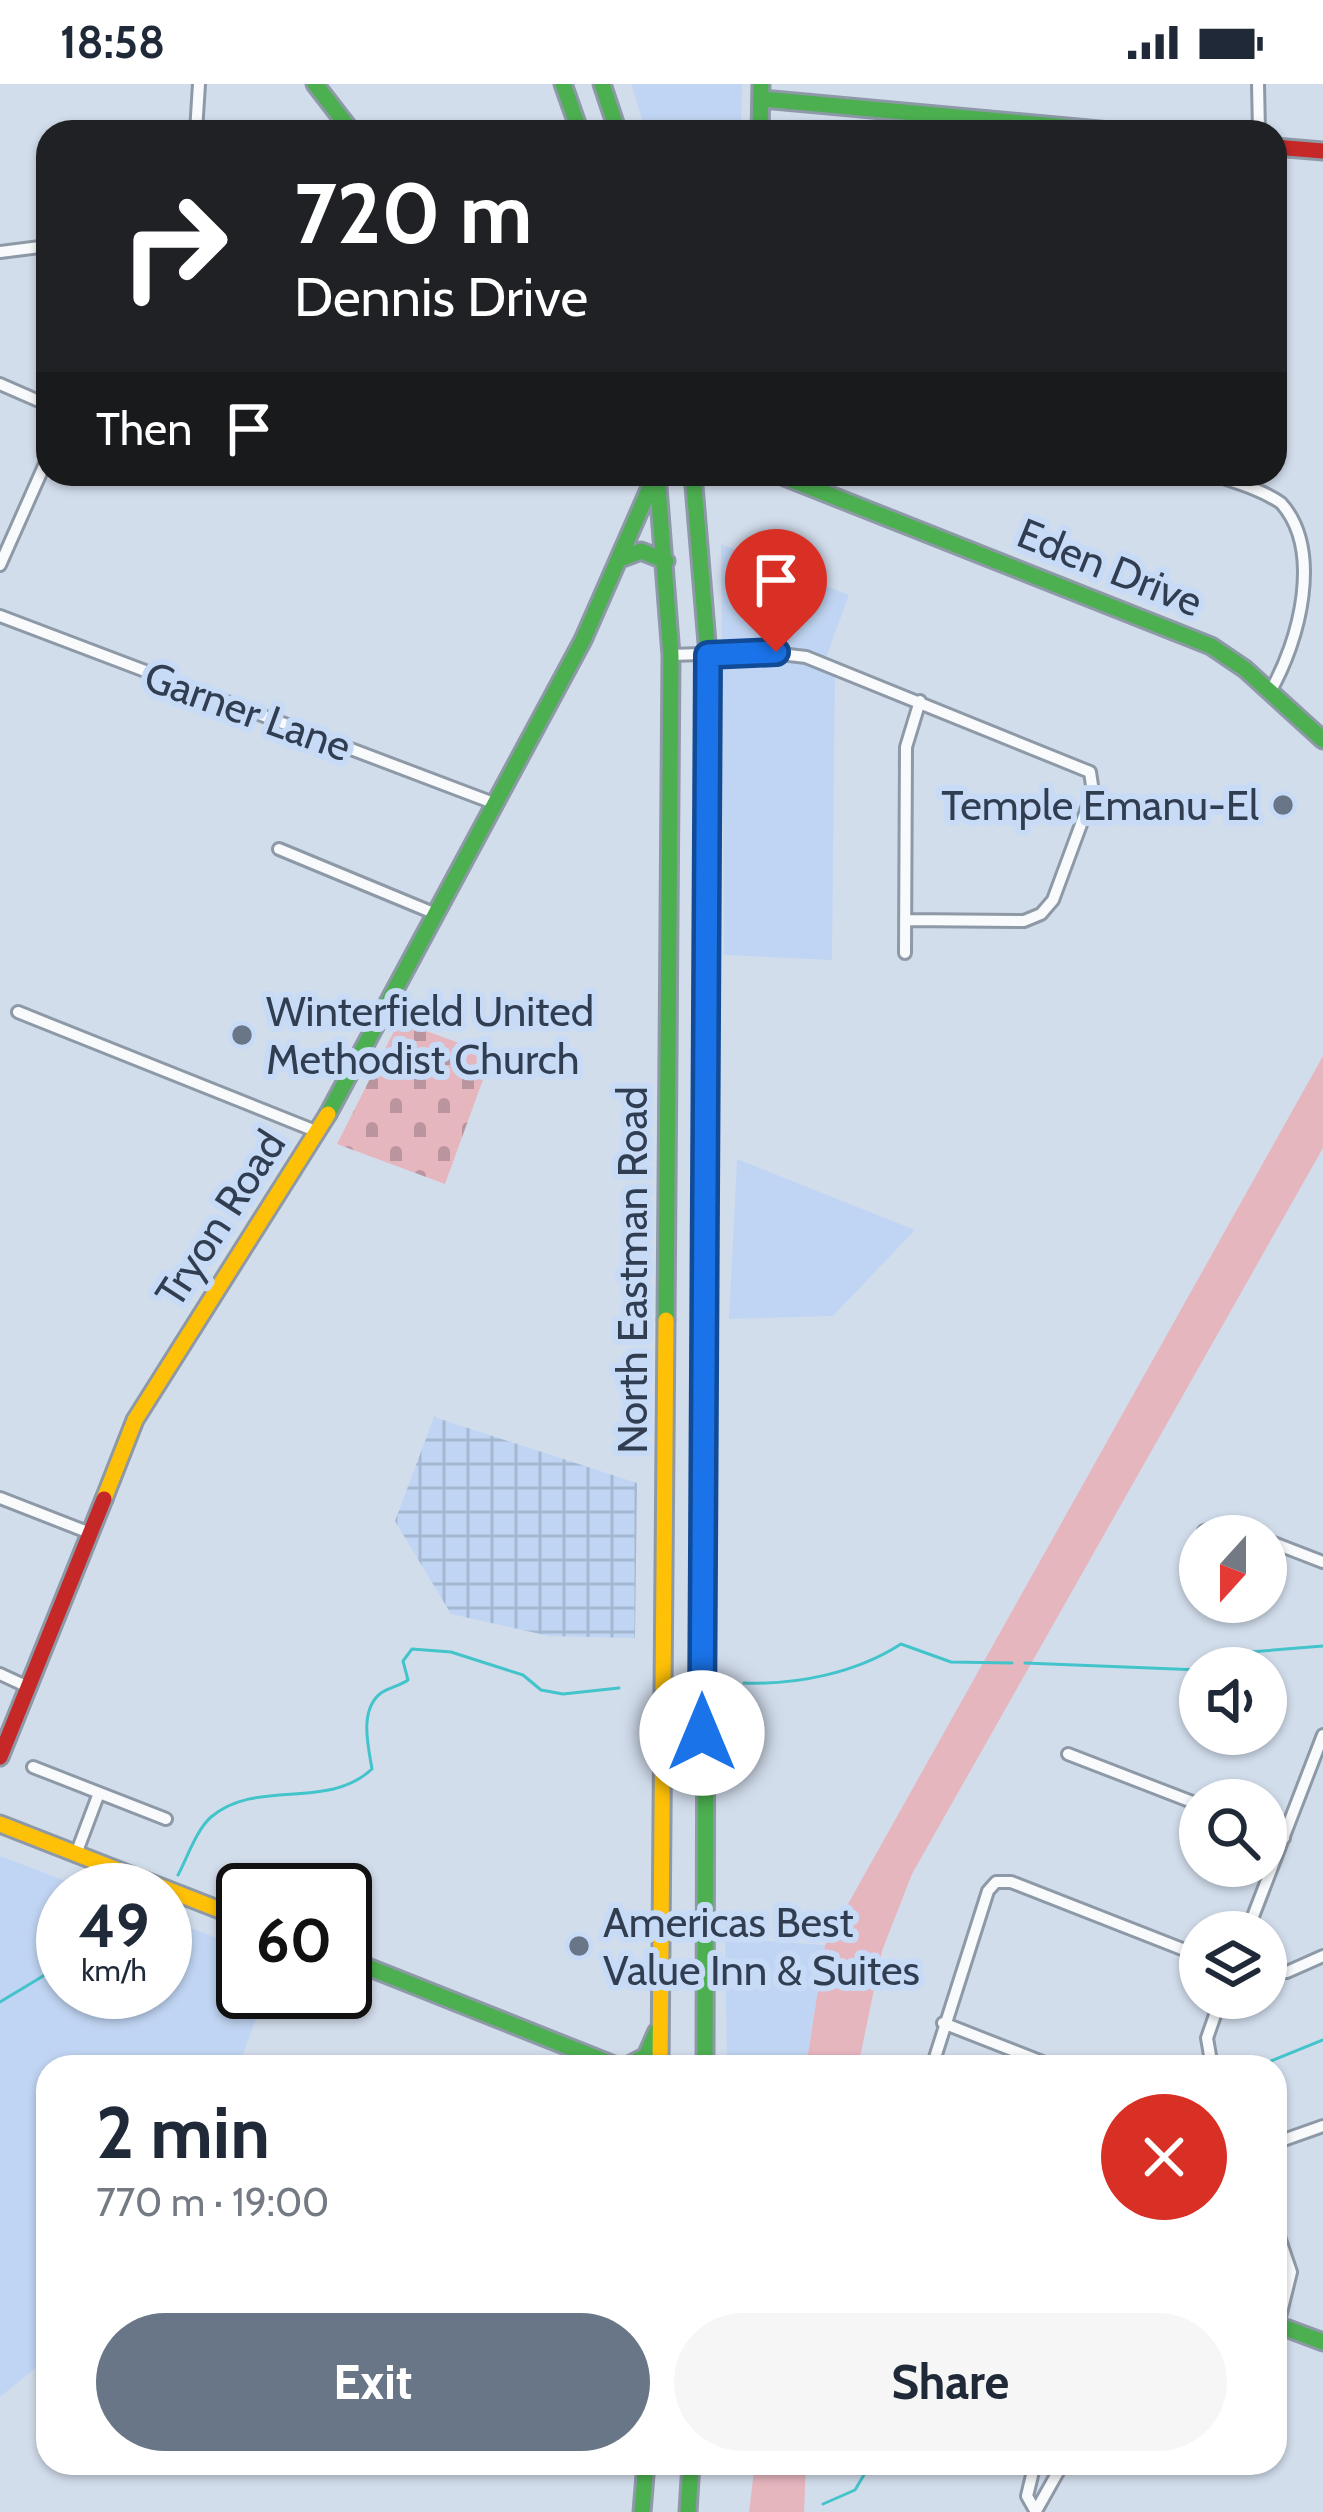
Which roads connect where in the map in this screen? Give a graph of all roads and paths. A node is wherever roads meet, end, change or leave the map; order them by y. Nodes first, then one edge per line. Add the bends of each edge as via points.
1 (199, 84) edge
2 (315, 84) edge
3 (563, 84) edge
4 (602, 84) edge
5 (1258, 84) edge
6 (762, 92) edge
7 (197, 120) edge
8 (343, 120) edge
9 (576, 120) edge
10 (614, 120) edge
11 (958, 120) edge
12 (1258, 120) edge
13 (1287, 148) edge
14 (1323, 151) edge
15 (36, 248) edge
16 (0, 252) edge
17 (0, 385) edge
18 (36, 400) edge
19 (36, 485) edge
20 (652, 486) edge
21 (658, 486) edge
22 (694, 486) edge
23 (807, 486) edge
24 (1242, 486) edge
25 (620, 559) junction
26 (666, 561) junction
27 (0, 565) edge
28 (0, 616) edge
29 (708, 655) junction
30 (670, 656) junction
31 (1270, 692) junction
32 (920, 701) junction
33 (1323, 740) edge
34 (496, 804) junction
35 (670, 837) junction
36 (706, 838) junction
37 (279, 849) dead end
38 (436, 914) junction
39 (905, 920) junction
40 (905, 953) dead end
41 (18, 1012) dead end
42 (319, 1132) junction
43 (668, 1341) junction
44 (704, 1341) junction
45 (0, 1498) edge
46 (90, 1533) junction
47 (1287, 1548) edge
48 (1323, 1562) edge
49 (0, 1674) edge
50 (28, 1687) junction
51 (1323, 1735) edge
52 (1068, 1754) dead end
53 (0, 1757) edge
54 (33, 1767) dead end
55 (99, 1793) junction
56 (1179, 1797) edge
57 (166, 1819) dead end
58 (0, 1824) edge
59 (1287, 1830) edge
60 (76, 1854) junction
61 (663, 1865) junction
62 (703, 1866) junction
63 (216, 1908) edge
64 (1179, 1947) edge
65 (1323, 1956) edge
66 (372, 1969) edge
67 (1287, 1971) edge
68 (1214, 2019) edge
69 (661, 2020) junction
70 (943, 2023) junction
71 (592, 2055) edge
72 (646, 2055) edge
73 (660, 2055) edge
74 (705, 2055) edge
75 (935, 2055) edge
76 (1024, 2055) edge
77 (1210, 2055) edge
78 (1323, 2126) edge
79 (1287, 2140) edge
80 (1287, 2258) edge
81 (1287, 2288) edge
82 (1287, 2328) edge
83 (1323, 2342) edge
84 (645, 2475) edge
85 (691, 2475) edge
86 (1032, 2475) edge
87 (1056, 2475) edge
88 (642, 2512) edge
89 (688, 2512) edge
90 (1034, 2512) edge

1 - 7 street
2 - 8 main road
3 - 9 main road
4 - 10 main road
5 - 12 street
6 - 11 main road
13 - 14 main road
15 - 16 street
17 - 18 street
19 - 27 street
20 - 25 main road, Tryon Road
21 - 26 main road, North Eastman Road
22 - 29 main road, North Eastman Road
23 - 31 main road, Eden Drive via 1201,641
24 - 31 street via 1276,499 1309,540 1308,618
25 - 26 main road via 641,551
25 - 34 main road, Tryon Road
26 - 30 main road, North Eastman Road
28 - 34 street, Garner Lane
29 - 30 street
29 - 32 street via 794,654
29 - 36 main road, North Eastman Road
30 - 35 main road, North Eastman Road
31 - 33 main road, Eden Drive
32 - 39 street via 906,742
32 - 39 street via 1079,764 1094,784 1053,900 1038,916
34 - 38 main road, Tryon Road
35 - 36 main road
35 - 43 main road, North Eastman Road
36 - 44 main road, North Eastman Road
37 - 38 street
38 - 42 main road, Tryon Road
39 - 40 street
41 - 42 street
42 - 46 main road, Tryon Road via 154,1385
43 - 44 main road
43 - 61 main road, North Eastman Road
44 - 62 main road, North Eastman Road
45 - 46 street
46 - 50 main road, Tryon Road
47 - 48 street
49 - 50 street
50 - 53 main road, Tryon Road
51 - 59 street
52 - 56 street
54 - 55 street
55 - 57 street
55 - 60 street
58 - 60 main road
60 - 63 main road
61 - 62 main road
61 - 69 main road, North Eastman Road
62 - 74 main road, North Eastman Road
64 - 70 street via 998,1881
65 - 67 street
66 - 71 main road
68 - 77 street
69 - 72 main road
69 - 73 main road, North Eastman Road
70 - 75 street
70 - 76 street
78 - 79 street
80 - 81 street
82 - 83 main road
84 - 88 main road
85 - 89 main road
86 - 90 street
87 - 90 street

